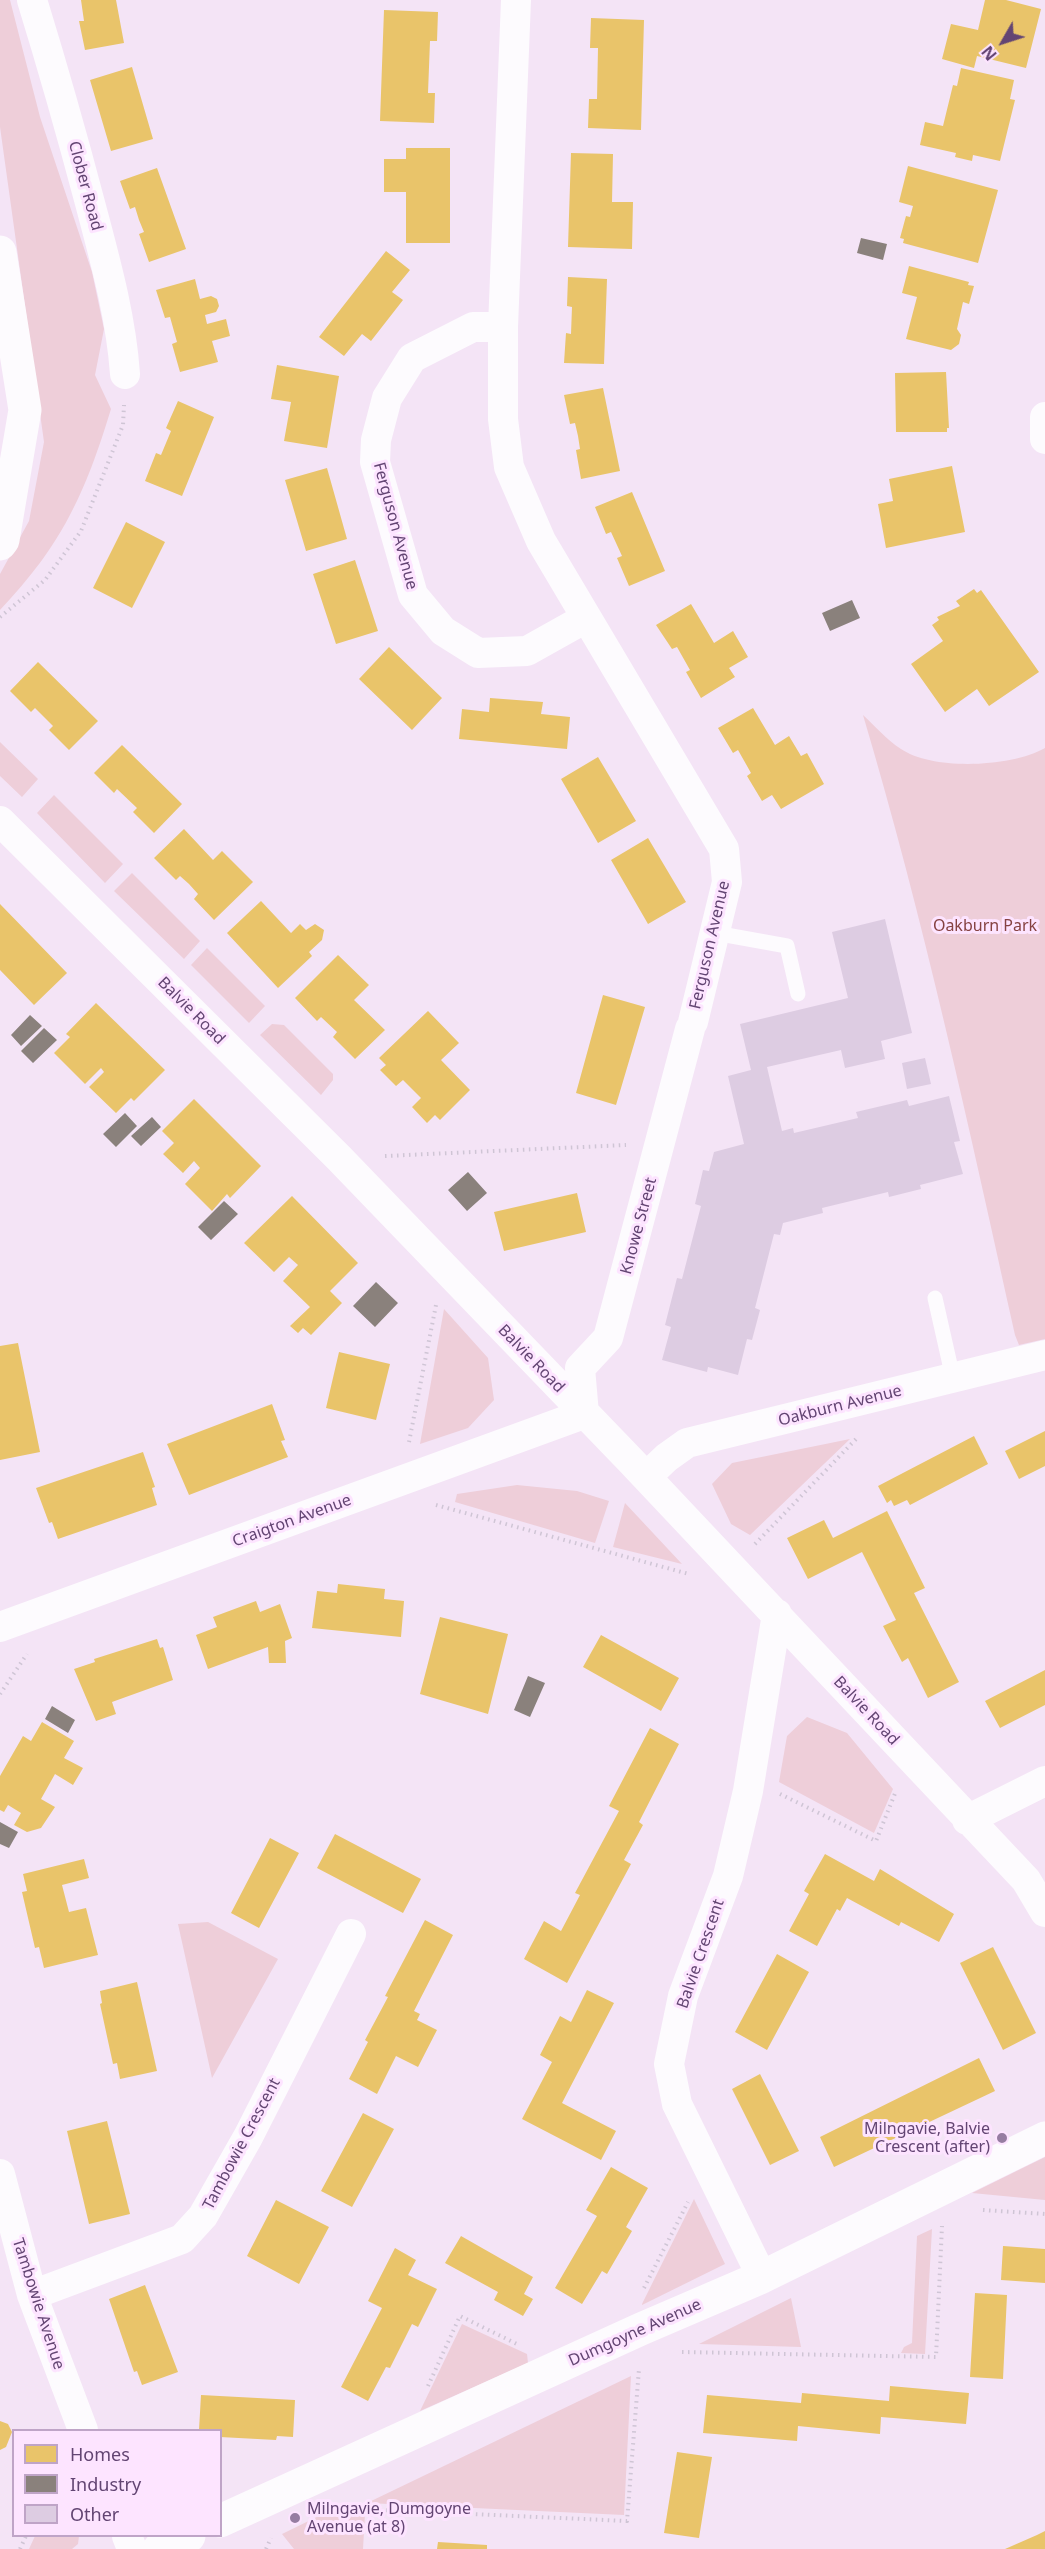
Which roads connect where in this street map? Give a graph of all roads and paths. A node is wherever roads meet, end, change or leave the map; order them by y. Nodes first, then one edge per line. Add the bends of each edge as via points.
1 (32, 0) edge
2 (516, 0) edge
3 (0, 252) edge
4 (503, 327) junction
5 (125, 374) joint
6 (1045, 417) edge
7 (1045, 439) edge
8 (0, 544) edge
9 (0, 617) edge
10 (586, 618) junction
11 (0, 820) edge
12 (716, 933) junction
13 (798, 994) dead end
14 (691, 1026) joint
15 (662, 1144) junction
16 (339, 1158) junction
17 (443, 1267) junction
18 (935, 1298) dead end
19 (1045, 1355) edge
20 (953, 1378) junction
21 (584, 1414) junction
22 (864, 1432) dead end
23 (646, 1477) junction
24 (401, 1481) junction
25 (435, 1504) dead end
26 (732, 1568) junction
27 (699, 1577) dead end
28 (777, 1614) junction
29 (0, 1627) edge
30 (909, 1757) junction
31 (750, 1779) junction
32 (1045, 1781) edge
33 (967, 1820) junction
34 (1045, 1912) edge
35 (351, 1934) dead end
36 (1045, 2138) edge
37 (706, 2165) junction
38 (0, 2175) edge
39 (977, 2209) dead end
40 (1045, 2214) edge
41 (943, 2219) dead end
42 (762, 2277) junction
43 (32, 2295) junction
44 (629, 2335) junction
45 (676, 2352) dead end
46 (562, 2366) junction
47 (427, 2388) dead end
48 (83, 2429) edge
49 (310, 2481) junction
50 (222, 2520) edge
51 (185, 2537) edge
52 (159, 2549) edge

1 - 5 street, Clober Road via 98,232 122,331
2 - 4 street, Ferguson Avenue
3 - 8 street via 25,410
4 - 10 street, Ferguson Avenue via 503,419 509,467 541,541
4 - 10 street, Ferguson Avenue via 473,327 412,358 387,398 376,440 375,462 413,595 443,631 478,653 527,651
5 - 9 path via 123,425 81,531 45,580
6 - 7 street
10 - 12 street, Ferguson Avenue via 724,849 727,882
11 - 16 street, Balvie Road
12 - 13 lane via 787,946
12 - 14 street, Ferguson Avenue
14 - 15 street, Knowe Street
15 - 16 path
15 - 21 street, Knowe Street via 608,1338 580,1368
16 - 17 street, Balvie Road
17 - 21 street, Balvie Road
17 - 24 path
18 - 20 lane
19 - 20 street, Oakburn Avenue
20 - 23 street, Oakburn Avenue via 687,1443
21 - 23 street, Balvie Road
21 - 24 street, Craigton Avenue
22 - 26 path
23 - 26 street, Balvie Road
24 - 29 street, Craigton Avenue
25 - 27 path
26 - 28 street, Balvie Road
28 - 30 street, Balvie Road
28 - 31 street, Balvie Crescent
30 - 31 path via 876,1841
30 - 33 street, Balvie Road
31 - 37 street, Balvie Crescent via 728,1876 683,1996 669,2064 677,2104
32 - 33 street
33 - 34 street, Balvie Road via 1026,1880
35 - 43 street, Tambowie Crescent via 248,2137 203,2216 182,2239
36 - 42 street, Dumgoyne Avenue
37 - 42 street, Balvie Crescent
37 - 44 path
38 - 43 street, Tambowie Avenue
39 - 40 path
41 - 45 path via 936,2357
42 - 44 street, Dumgoyne Avenue
43 - 48 street, Tambowie Avenue
44 - 46 street, Dumgoyne Avenue
44 - 49 path via 627,2521 322,2507
46 - 47 path via 460,2316
46 - 49 street, Dumgoyne Avenue
49 - 50 street, Dumgoyne Avenue
51 - 52 street

